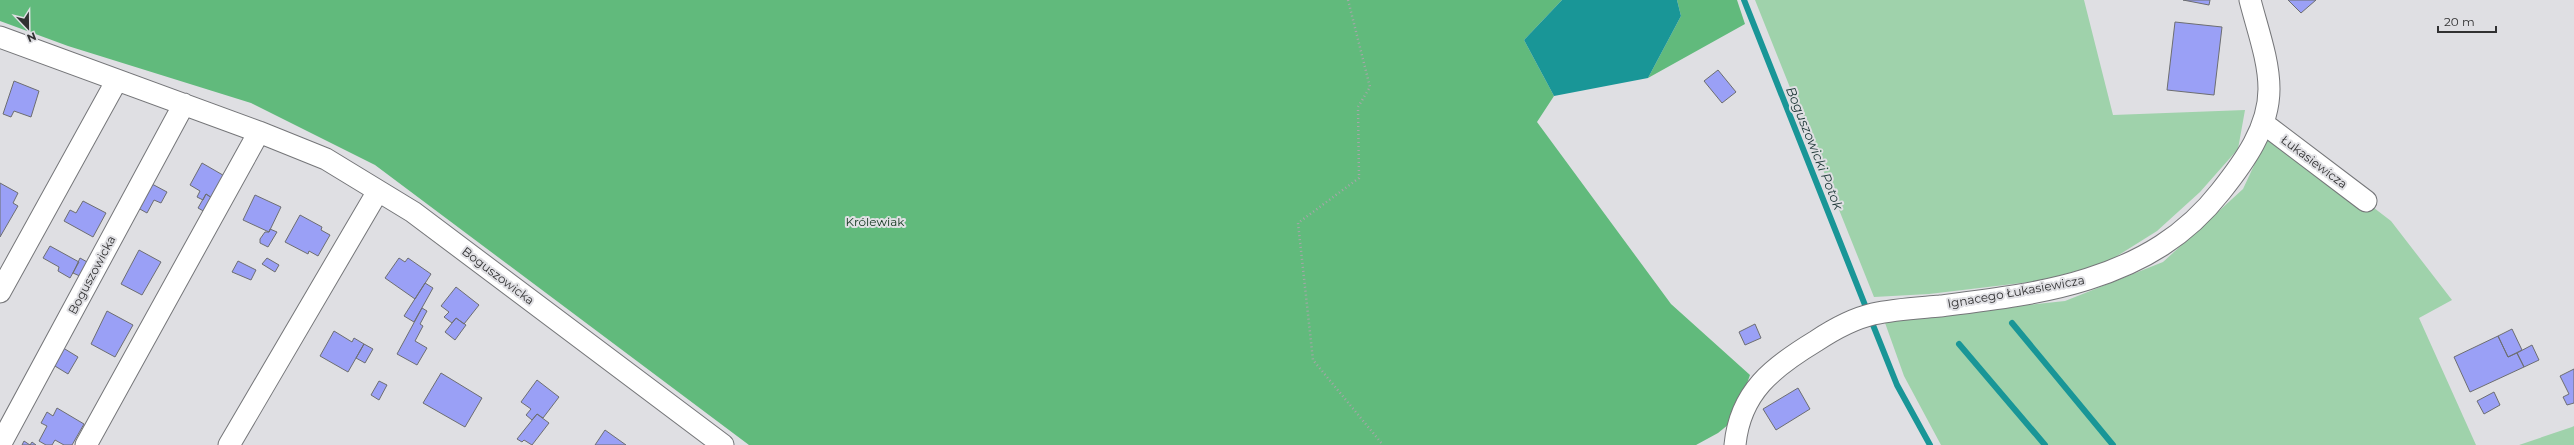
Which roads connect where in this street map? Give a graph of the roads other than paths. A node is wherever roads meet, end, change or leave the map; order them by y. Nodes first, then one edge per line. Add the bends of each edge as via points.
1 (2250, 0) edge
2 (0, 37) edge
3 (117, 80) junction
4 (184, 104) junction
5 (2262, 123) junction
6 (259, 132) junction
7 (378, 191) junction
8 (2366, 201) dead end
9 (0, 292) edge
10 (0, 445) edge
11 (86, 445) edge
12 (229, 445) edge
13 (723, 445) edge
14 (1735, 445) edge

1 - 5 street, Ignacego Łukasiewicza via 2269,88
2 - 3 street, Boguszowicka
3 - 4 street, Boguszowicka
3 - 9 street
4 - 6 street, Boguszowicka
4 - 10 street, Boguszowicka
5 - 8 street, Łukasiewicza
5 - 14 street, Ignacego Łukasiewicza via 2244,160 2213,202 2164,246 2118,269 2065,286 1948,305 1888,311 1849,322 1811,344 1764,378 1743,410 1737,425
6 - 7 street, Boguszowicka via 326,159
6 - 11 street
7 - 12 street
7 - 13 street, Boguszowicka via 413,212

